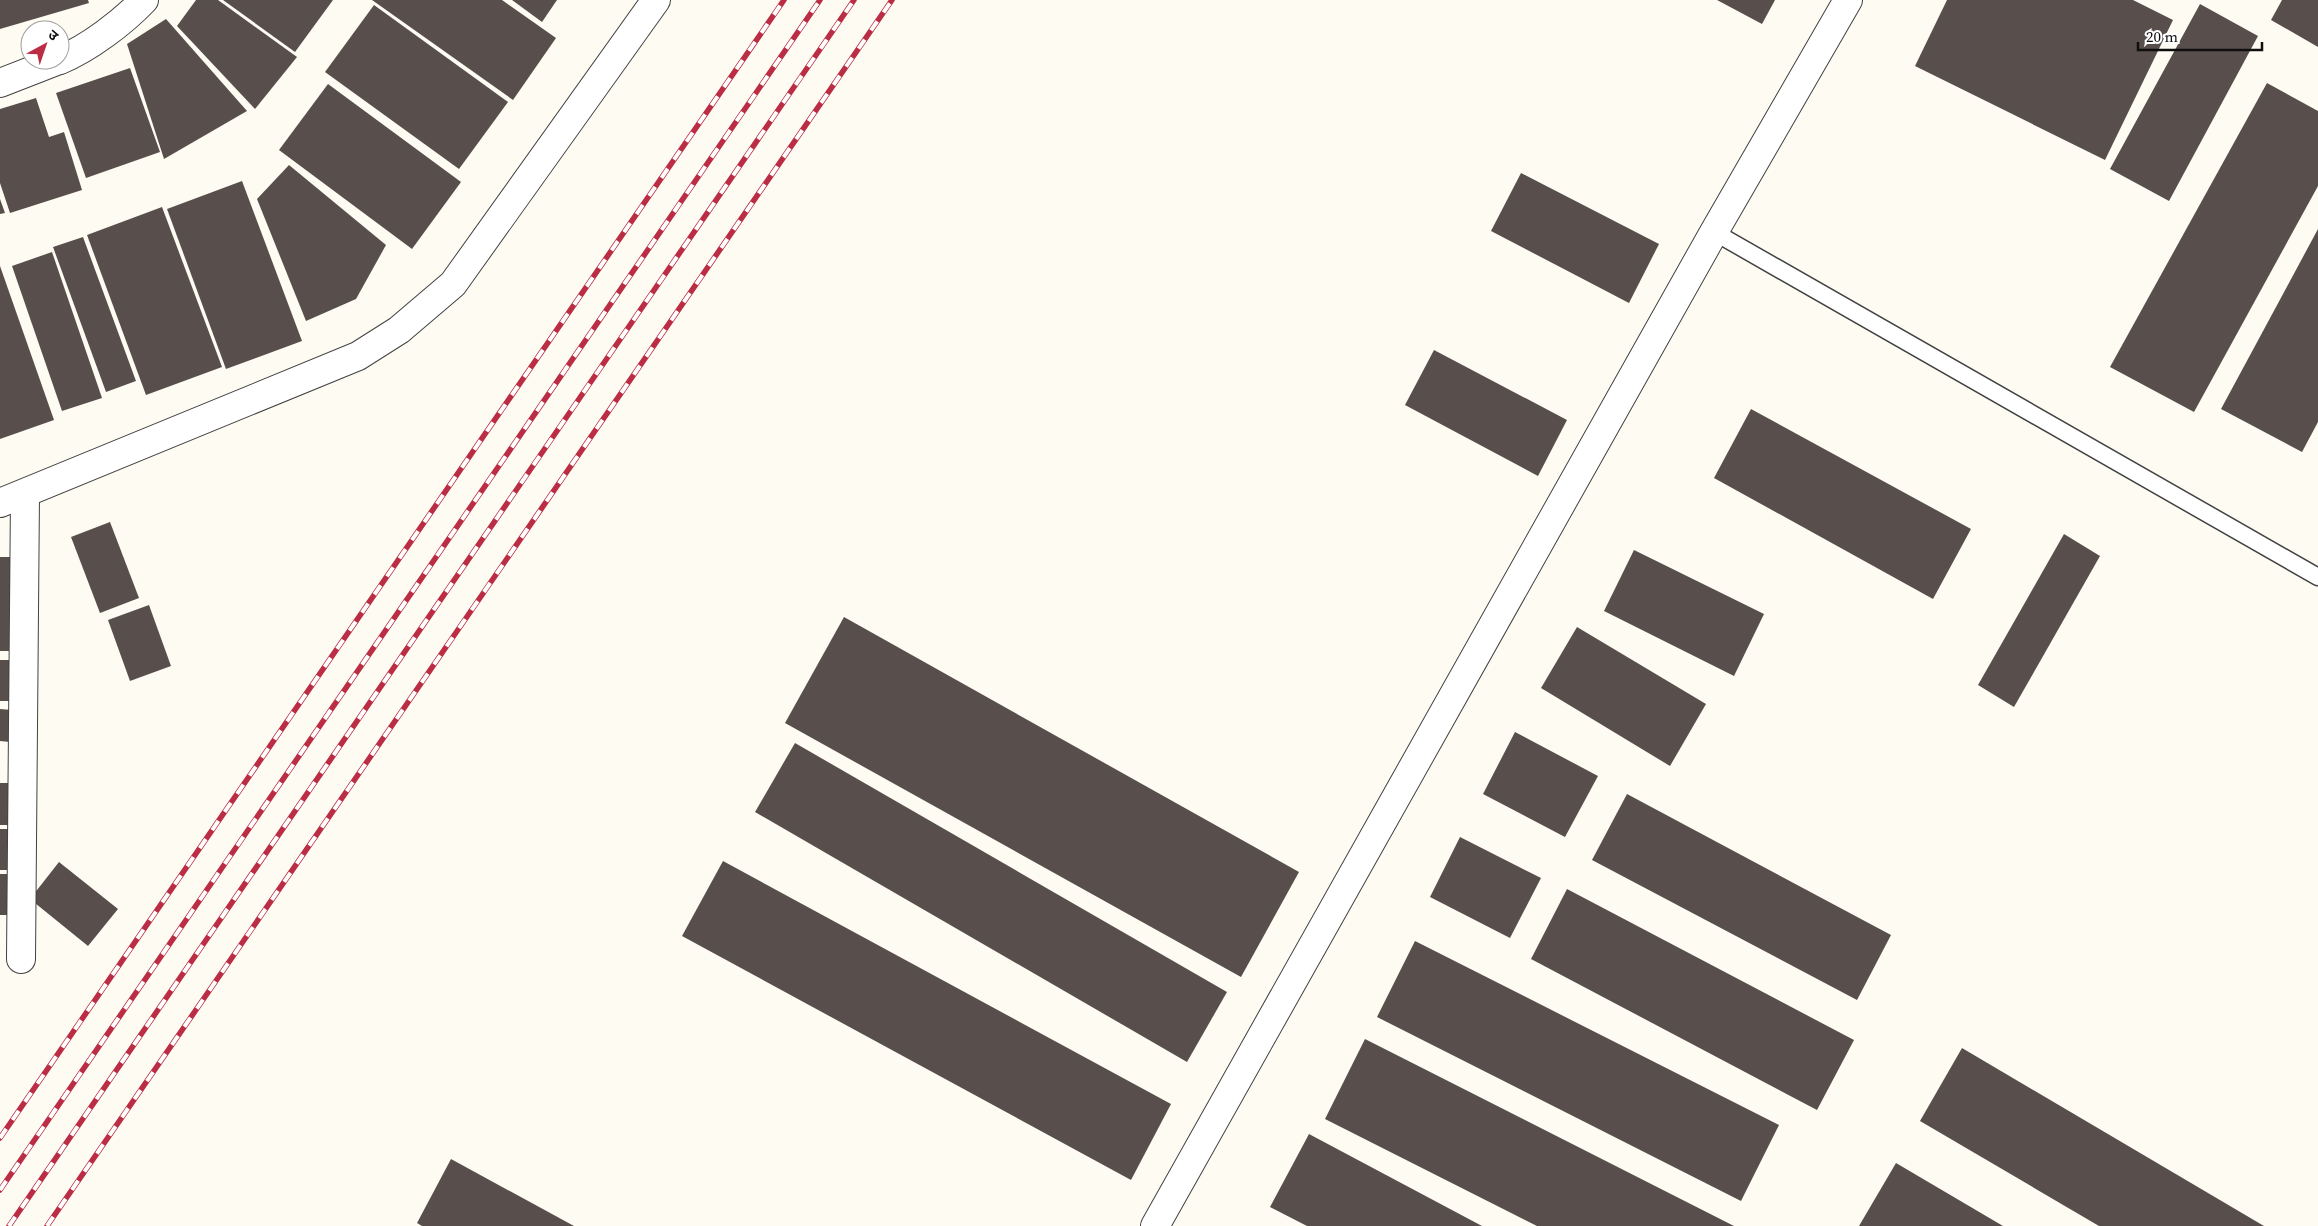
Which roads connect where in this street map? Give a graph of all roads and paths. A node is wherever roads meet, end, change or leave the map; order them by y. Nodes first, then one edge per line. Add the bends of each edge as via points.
1 (656, 0) edge
2 (1848, 0) edge
3 (134, 4) edge
4 (70, 56) edge
5 (34, 70) edge
6 (0, 84) edge
7 (1714, 232) junction
8 (12, 499) edge
9 (2318, 577) edge
10 (21, 959) dead end
11 (1156, 1226) edge

1 - 8 street via 453,284 399,330 358,356
2 - 7 street
3 - 4 street
5 - 6 street
7 - 9 lane
7 - 11 street
8 - 10 street

